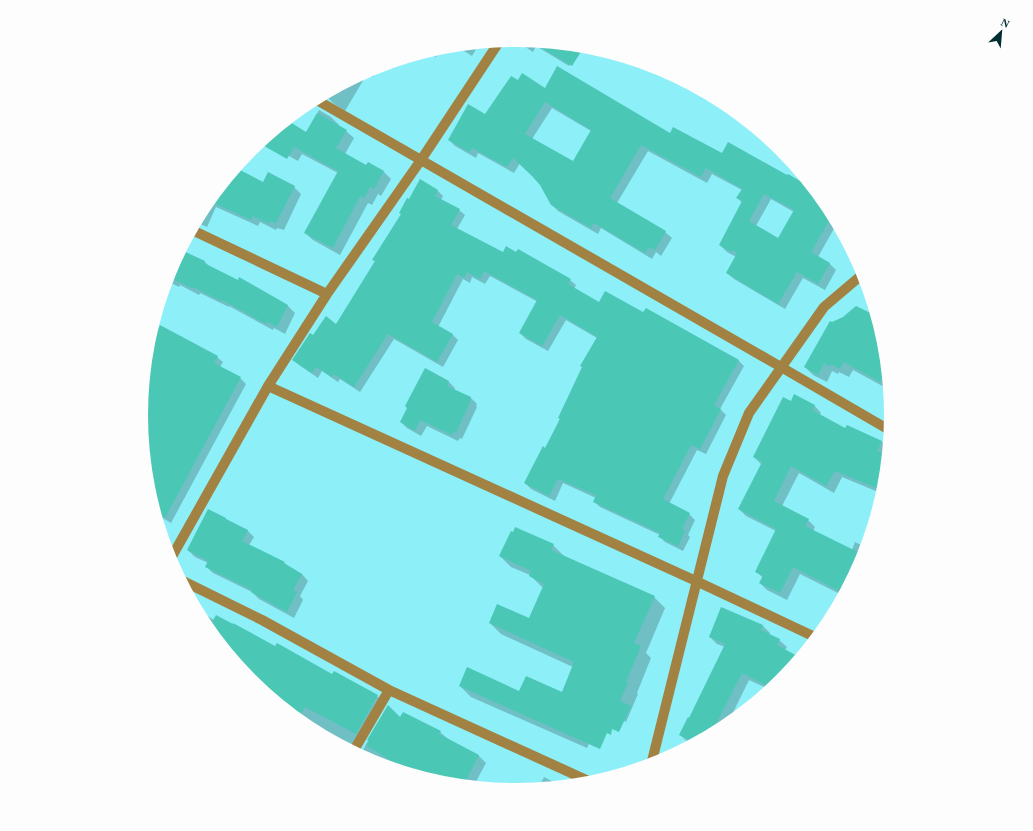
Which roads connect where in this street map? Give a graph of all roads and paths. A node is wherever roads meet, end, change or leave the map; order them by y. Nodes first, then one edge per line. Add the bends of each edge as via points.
1 (495, 48) edge
2 (322, 103) edge
3 (420, 160) junction
4 (196, 232) edge
5 (858, 278) edge
6 (327, 294) junction
7 (781, 367) junction
8 (268, 386) junction
9 (885, 427) edge
10 (174, 552) edge
11 (696, 581) junction
12 (189, 584) edge
13 (812, 636) edge
14 (389, 690) junction
15 (356, 747) edge
16 (653, 758) edge
17 (582, 778) edge

1 - 3 street
2 - 3 street
3 - 6 street
3 - 7 street
4 - 6 street
5 - 7 street via 824,307
6 - 8 street
7 - 9 street
7 - 11 street via 749,413 723,476
8 - 10 street
8 - 11 street
11 - 13 street
11 - 16 street
12 - 14 street via 262,620
14 - 15 street
14 - 17 street

